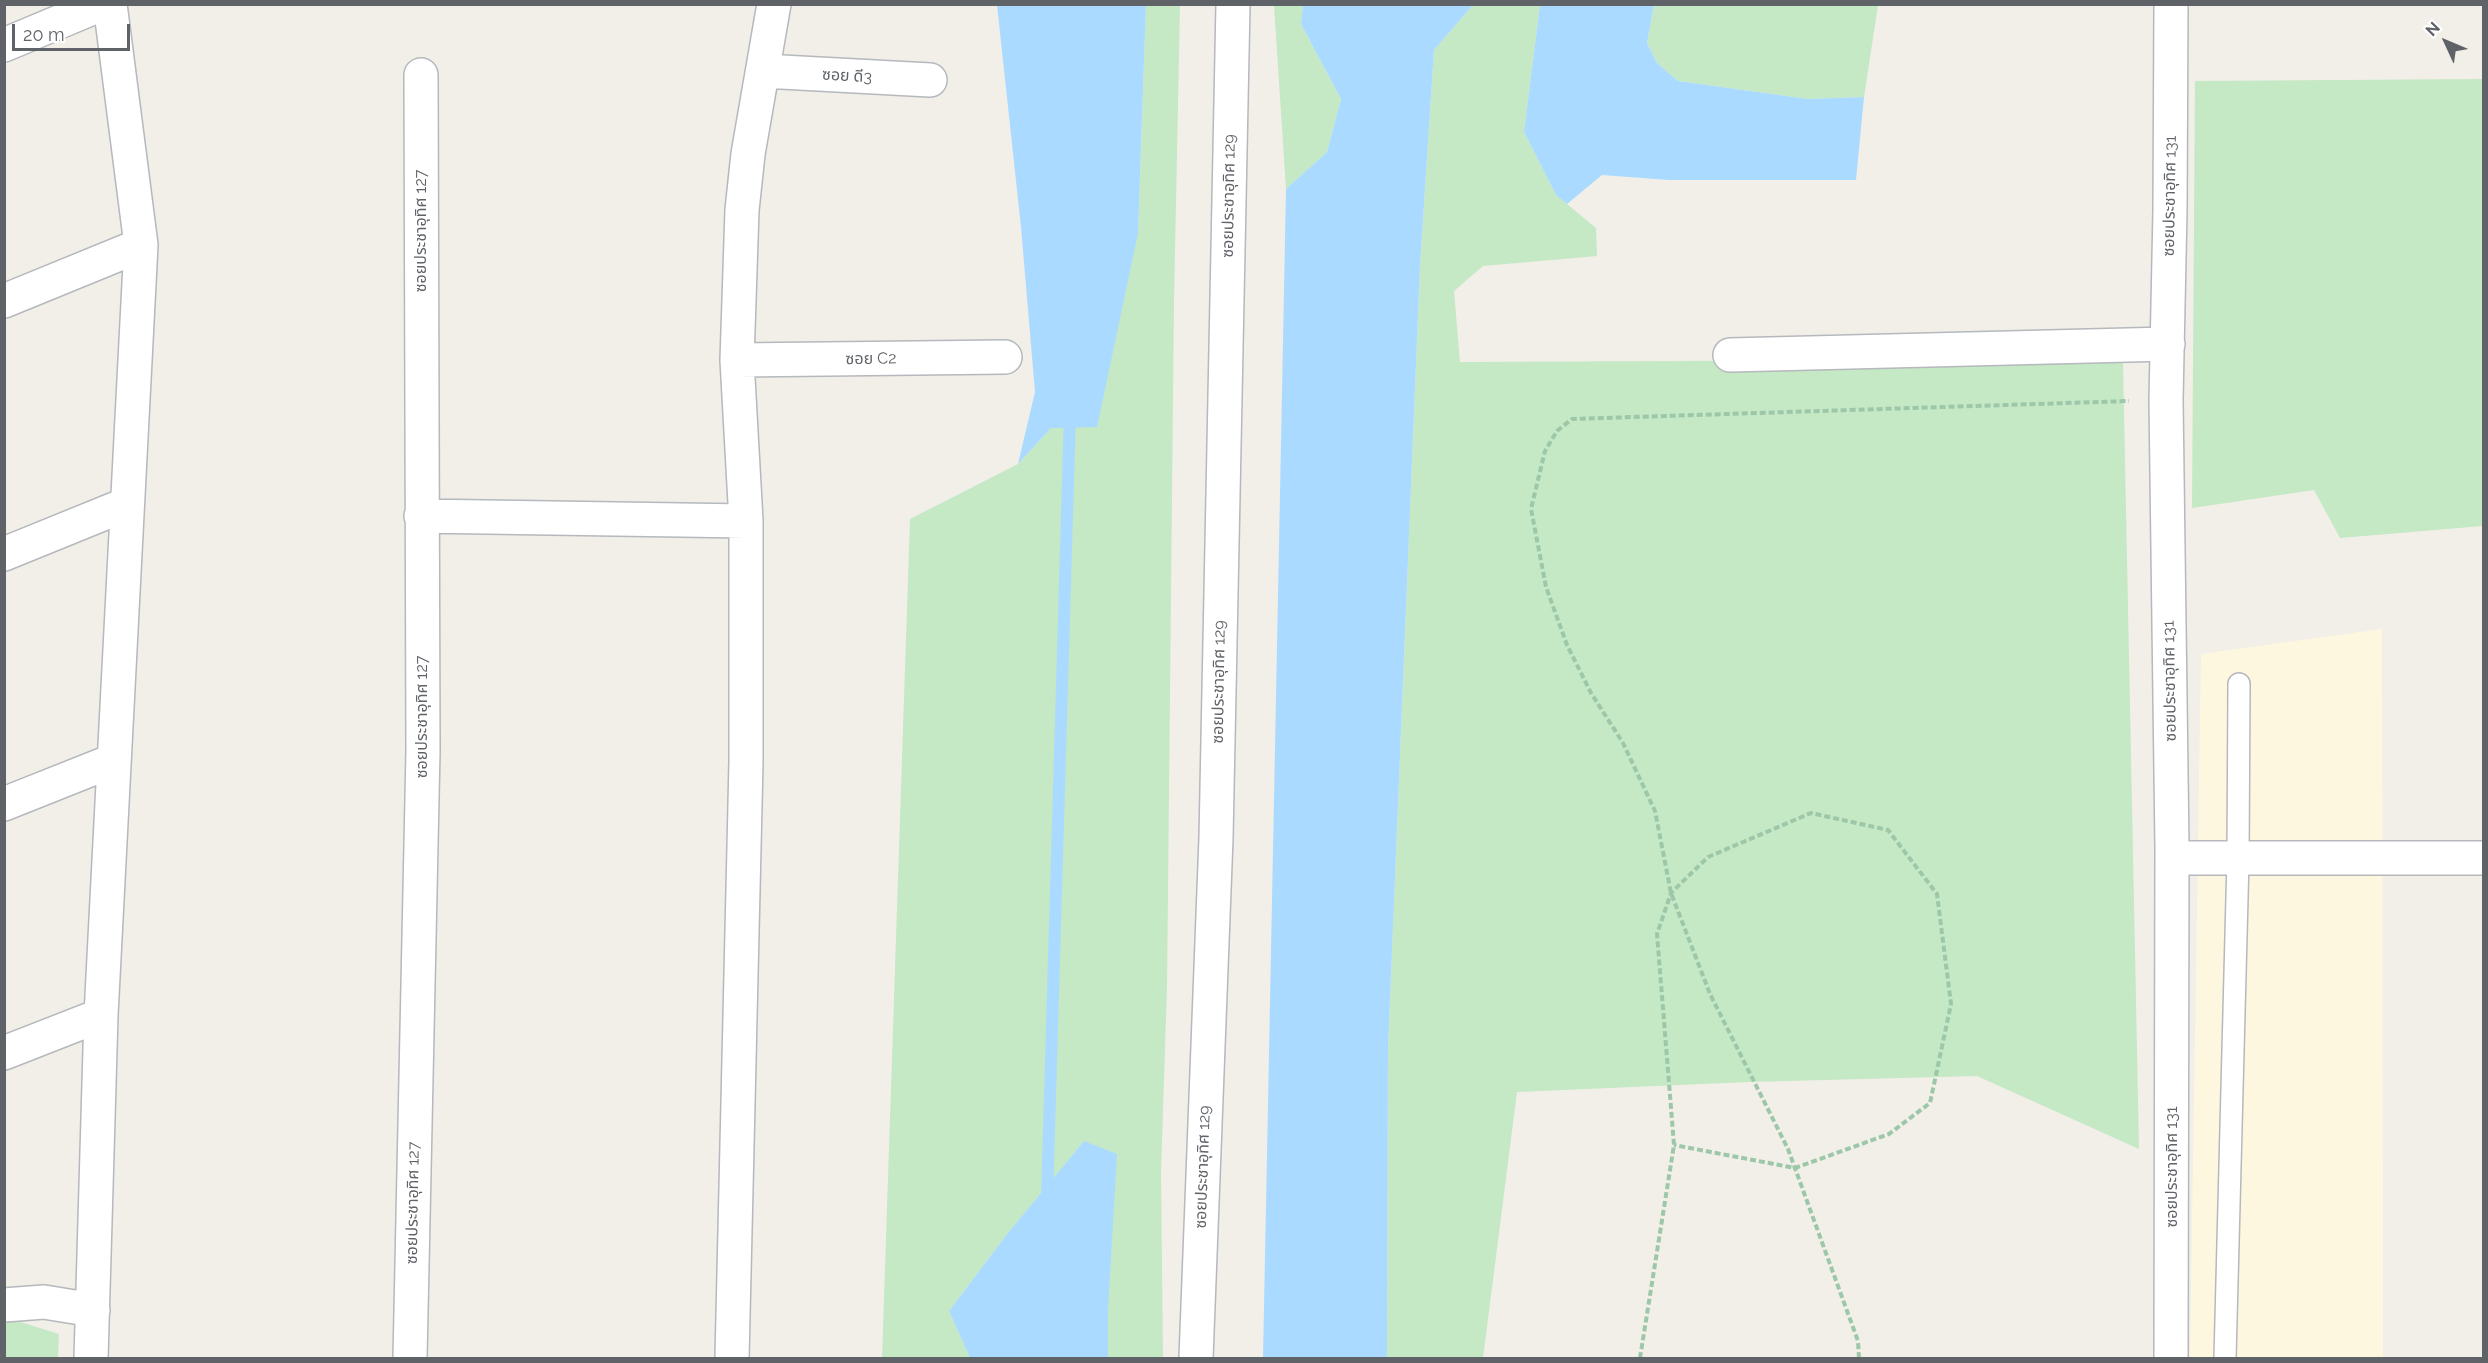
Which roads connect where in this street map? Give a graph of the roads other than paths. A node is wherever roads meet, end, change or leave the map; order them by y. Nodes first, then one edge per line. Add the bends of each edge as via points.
1 (102, 4) edge
2 (110, 4) edge
3 (774, 4) edge
4 (1233, 4) edge
5 (2171, 4) edge
6 (4, 45) edge
7 (763, 72) junction
8 (421, 75) dead end
9 (930, 80) dead end
10 (141, 245) junction
11 (4, 301) edge
12 (2168, 344) junction
13 (1730, 355) dead end
14 (1005, 357) dead end
15 (737, 360) junction
16 (127, 504) junction
17 (421, 516) junction
18 (746, 521) junction
19 (4, 554) edge
20 (2239, 684) dead end
21 (112, 761) junction
22 (4, 804) edge
23 (2172, 858) junction
24 (2484, 858) edge
25 (2238, 860) junction
26 (101, 1015) junction
27 (4, 1053) edge
28 (4, 1305) edge
29 (93, 1310) junction
30 (90, 1359) edge
31 (410, 1359) edge
32 (732, 1359) edge
33 (1196, 1359) edge
34 (2171, 1359) edge
35 (2225, 1359) edge

1 - 6 street
2 - 10 street
3 - 7 street
4 - 33 street, ซอยประชาอุทิศ 129 via 1216,838
5 - 12 street, ซอยประชาอุทิศ 131
7 - 9 street, ซอย ดี3
7 - 15 street via 747,154
8 - 17 street, ซอยประชาอุทิศ 127
10 - 11 street
10 - 16 street
12 - 13 street
12 - 23 street, ซอยประชาอุทิศ 131
14 - 15 street, ซอย C2
15 - 18 street
16 - 19 street
16 - 21 street
17 - 18 street
17 - 31 street, ซอยประชาอุทิศ 127 via 423,751
18 - 32 street via 746,762
20 - 25 lane
21 - 22 street
21 - 26 street
23 - 25 street
23 - 34 street, ซอยประชาอุทิศ 131
24 - 25 street
25 - 35 lane
26 - 27 street
26 - 29 street
28 - 29 street via 44,1302
29 - 30 street

